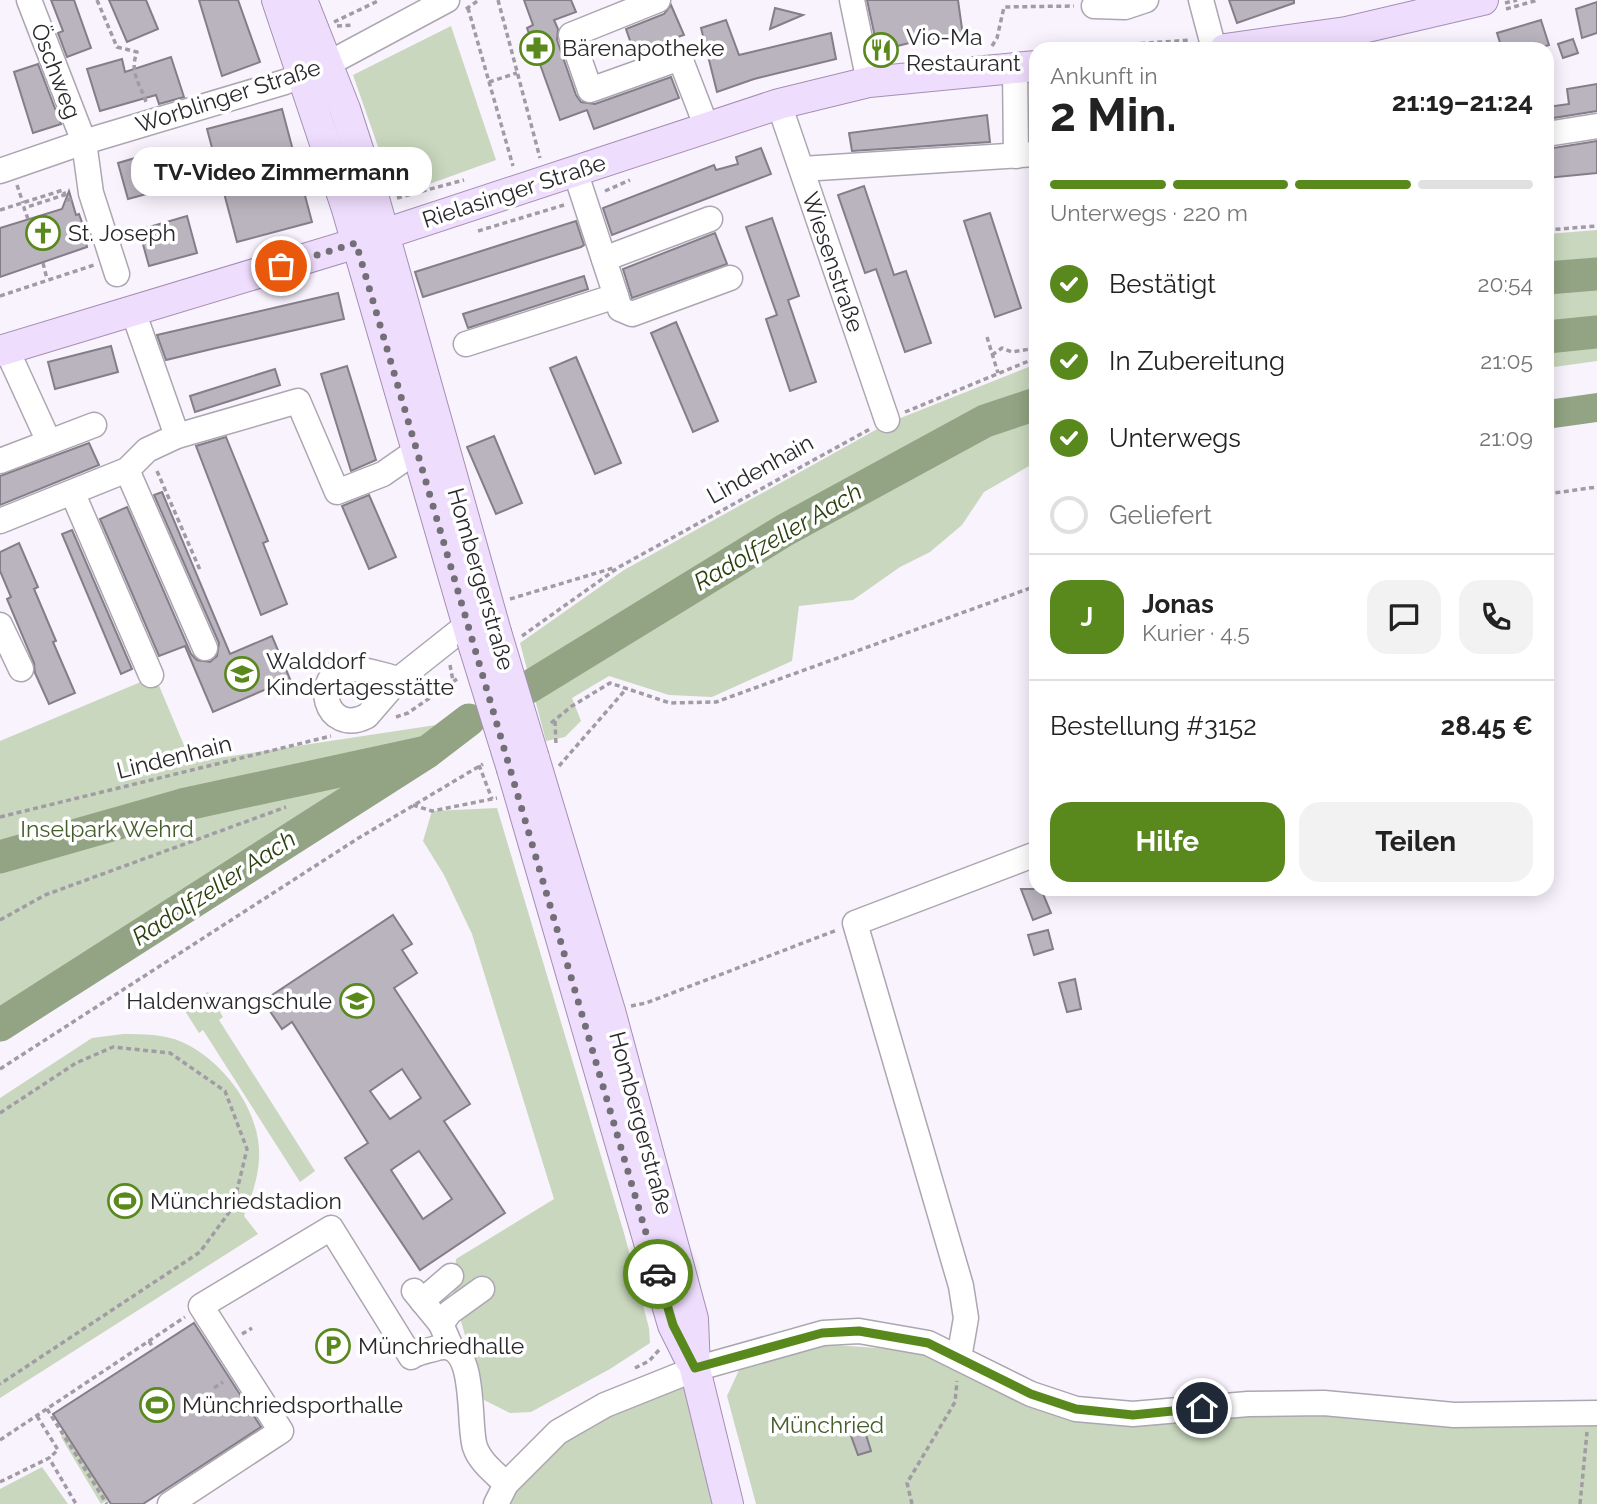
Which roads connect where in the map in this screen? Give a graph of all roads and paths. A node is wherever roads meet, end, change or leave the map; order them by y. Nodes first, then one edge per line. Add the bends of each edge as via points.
1 (29, 0) edge
2 (97, 0) edge
3 (276, 0) edge
4 (302, 0) edge
5 (380, 0) edge
6 (447, 0) edge
7 (464, 0) edge
8 (498, 0) edge
9 (658, 0) edge
10 (852, 0) edge
11 (1146, 0) edge
12 (1201, 0) edge
13 (1483, 0) edge
14 (1028, 3) edge
15 (1094, 6) joint
16 (331, 24) dead end
17 (1212, 42) edge
18 (1278, 42) edge
19 (1025, 67) edge
20 (315, 70) junction
21 (977, 70) junction
22 (517, 73) junction
23 (489, 82) junction
24 (869, 82) junction
25 (779, 104) junction
26 (152, 121) junction
27 (1597, 126) edge
28 (706, 128) junction
29 (1554, 133) edge
30 (84, 142) junction
31 (1026, 155) edge
32 (802, 169) junction
33 (0, 171) edge
34 (575, 171) junction
35 (634, 179) dead end
36 (534, 184) junction
37 (90, 192) junction
38 (65, 195) junction
39 (584, 199) junction
40 (0, 210) edge
41 (28, 219) dead end
42 (710, 219) dead end
43 (1597, 226) edge
44 (1554, 229) edge
45 (472, 233) dead end
46 (370, 239) junction
47 (604, 259) junction
48 (43, 263) dead end
49 (115, 267) joint
50 (730, 278) dead end
51 (47, 279) junction
52 (0, 296) edge
53 (616, 296) junction
54 (133, 311) junction
55 (987, 337) dead end
56 (466, 344) dead end
57 (3, 349) edge
58 (1029, 349) edge
59 (992, 355) junction
60 (1029, 361) edge
61 (998, 373) junction
62 (887, 420) junction
63 (94, 425) dead end
64 (177, 436) junction
65 (49, 442) junction
66 (147, 450) junction
67 (416, 451) junction
68 (0, 461) edge
69 (127, 470) junction
70 (1597, 487) edge
71 (1554, 493) edge
72 (73, 494) junction
73 (0, 521) edge
74 (619, 566) junction
75 (200, 570) dead end
76 (1029, 589) edge
77 (502, 602) dead end
78 (0, 625) edge
79 (488, 634) junction
80 (205, 648) dead end
81 (21, 669) dead end
82 (151, 675) dead end
83 (399, 679) dead end
84 (457, 679) dead end
85 (627, 688) junction
86 (408, 713) dead end
87 (551, 723) dead end
88 (342, 733) dead end
89 (520, 781) junction
90 (413, 805) junction
91 (286, 807) dead end
92 (0, 817) edge
93 (1029, 857) edge
94 (0, 920) edge
95 (855, 923) junction
96 (646, 1003) dead end
97 (0, 1069) edge
98 (0, 1113) edge
99 (451, 1276) dead end
100 (482, 1289) dead end
101 (201, 1306) junction
102 (440, 1324) junction
103 (149, 1341) junction
104 (662, 1344) dead end
105 (452, 1347) junction
106 (154, 1349) dead end
107 (959, 1358) junction
108 (695, 1368) junction
109 (631, 1370) dead end
110 (0, 1384) edge
111 (47, 1409) junction
112 (1593, 1413) edge
113 (37, 1416) junction
114 (0, 1440) edge
115 (49, 1458) junction
116 (0, 1482) edge
117 (501, 1494) edge
118 (76, 1504) edge
119 (107, 1504) edge
120 (170, 1504) edge
121 (728, 1504) edge
122 (912, 1504) edge
123 (1580, 1504) edge

1 - 30 street, Öschweg
2 - 26 path via 117,47 137,52 134,76
3 - 20 main road
4 - 20 main road
5 - 16 path
6 - 20 street, Worblinger Straße
7 - 23 path
8 - 22 path
9 - 28 street via 571,35 590,90 680,58
10 - 24 street
11 - 15 street via 1125,7
12 - 17 street
13 - 18 main road via 1346,33
14 - 15 path
14 - 21 path via 1003,7 997,38
19 - 21 main road, Rielasinger Straße
19 - 31 street
20 - 26 street, Worblinger Straße
20 - 46 main road via 345,109
21 - 24 main road, Rielasinger Straße
22 - 23 path
22 - 36 path
23 - 36 path
24 - 25 main road, Rielasinger Straße
25 - 28 main road, Rielasinger Straße
25 - 32 street, Wiesenstraße
26 - 30 street, Worblinger Straße
27 - 29 street
28 - 34 main road, Rielasinger Straße
30 - 33 street, Worblinger Straße
30 - 37 street, Öschweg
31 - 32 street
32 - 62 street, Wiesenstraße
34 - 36 main road, Rielasinger Straße
34 - 39 street
35 - 39 path
36 - 46 main road, Rielasinger Straße
37 - 38 path via 67,200
37 - 49 street, Öschweg
38 - 40 path via 63,190
38 - 41 path via 24,208
39 - 45 path
39 - 47 street
42 - 47 street
43 - 44 path
46 - 54 main road, Rielasinger Straße
46 - 67 main road, Hombergerstraße
46 - 79 main road, Hombergerstraße
47 - 53 street
48 - 51 path
49 - 51 path
50 - 53 street via 632,314 620,309
51 - 52 path
53 - 56 street
54 - 57 main road, Rielasinger Straße
54 - 64 street
55 - 59 path
57 - 65 street
58 - 59 path via 1012,352 1002,348
59 - 61 path
60 - 61 path, Lindenhain
61 - 62 path, Lindenhain
62 - 74 path, Lindenhain
63 - 65 street
64 - 66 street
64 - 67 street via 298,401 337,492 383,474
65 - 68 street
66 - 69 street
66 - 75 path
67 - 79 main road, Hombergerstraße
69 - 72 street
69 - 80 street
70 - 71 path
72 - 73 street
72 - 82 street
74 - 77 path
74 - 79 path, Lindenhain
76 - 85 path via 716,702 670,703
78 - 81 street
79 - 83 street
79 - 89 main road, Hombergerstraße, bridge
84 - 86 path
85 - 87 path via 610,683
85 - 89 path via 577,748
88 - 92 path, Lindenhain
89 - 90 path via 432,811
89 - 90 path via 481,765
89 - 108 main road, Hombergerstraße via 610,1011 693,1319
90 - 97 path
91 - 94 path via 45,895
93 - 95 street
95 - 96 path
95 - 107 street via 961,1286 966,1318
98 - 110 path via 75,1063 113,1047 170,1052 225,1091 247,1149 233,1207 200,1252
99 - 102 street via 418,1296
100 - 102 street
101 - 103 path
101 - 105 street via 331,1228 411,1357
101 - 120 street via 281,1431
102 - 105 street
103 - 106 path
103 - 111 path
104 - 109 path via 657,1355
105 - 117 street via 467,1374 475,1447
107 - 108 street via 928,1343 859,1331 822,1333
107 - 112 street via 1031,1394 1076,1409 1133,1415 1248,1404 1324,1403 1454,1415
107 - 122 path via 955,1402 907,1483
108 - 117 street via 605,1405 558,1432
108 - 121 main road, Hombergerstraße
111 - 113 path
111 - 119 path
112 - 123 path
113 - 114 path
113 - 115 path via 58,1450
115 - 116 path
115 - 118 path

